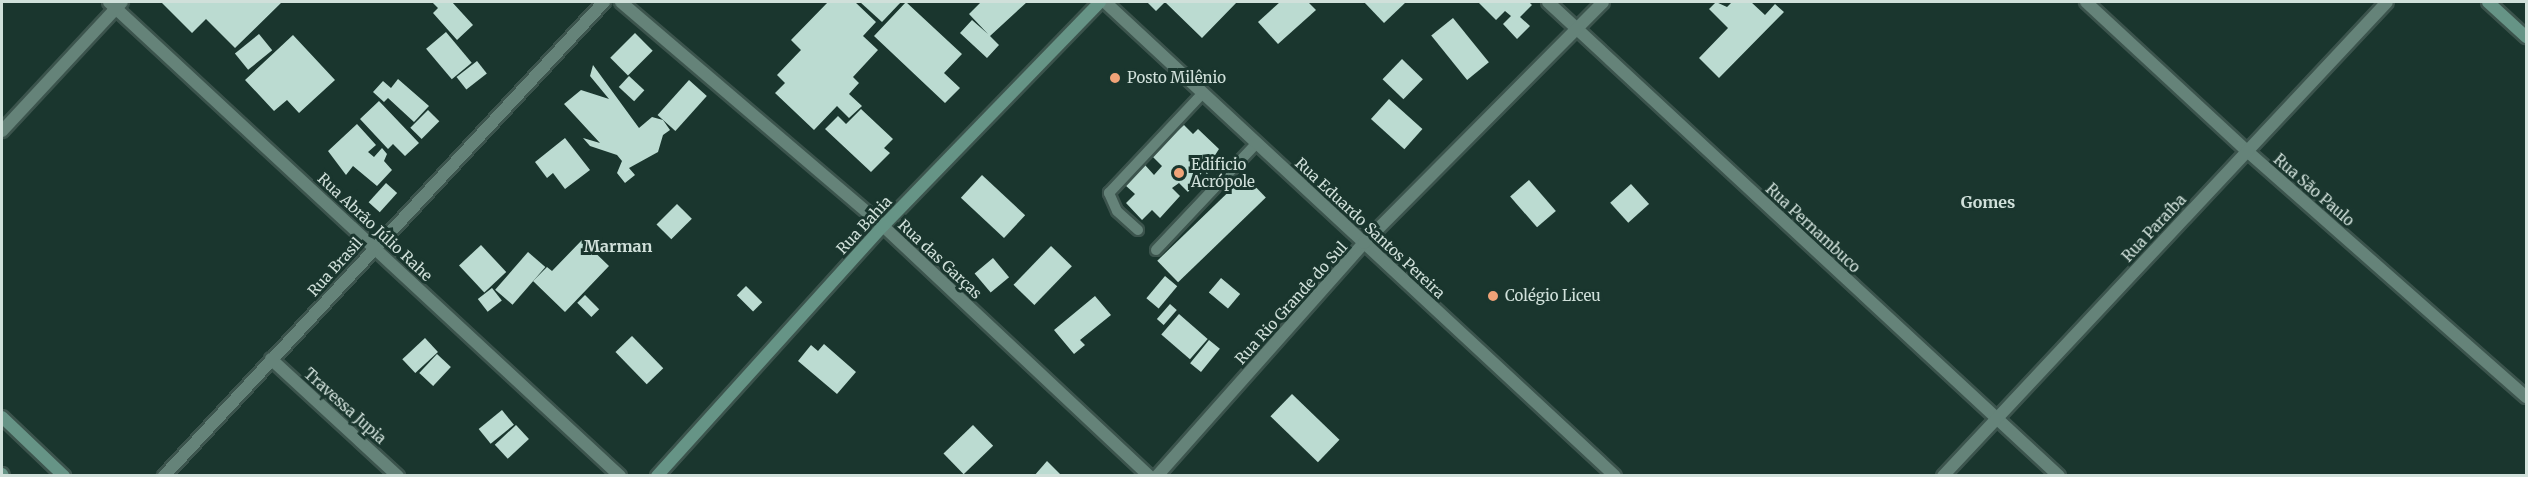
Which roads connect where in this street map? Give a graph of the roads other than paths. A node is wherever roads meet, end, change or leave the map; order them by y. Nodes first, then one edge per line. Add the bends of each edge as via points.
1 (604, 2) edge
2 (621, 2) edge
3 (1102, 2) edge
4 (1548, 2) edge
5 (1603, 2) edge
6 (2086, 2) edge
7 (2387, 2) edge
8 (2488, 2) edge
9 (116, 4) edge
10 (1577, 29) junction
11 (2526, 37) edge
12 (1203, 93) junction
13 (2, 131) edge
14 (1257, 143) junction
15 (2247, 151) junction
16 (883, 225) junction
17 (1138, 230) dead end
18 (1365, 243) junction
19 (374, 247) junction
20 (1156, 250) dead end
21 (271, 359) junction
22 (2526, 397) edge
23 (2, 417) edge
24 (1996, 419) junction
25 (64, 476) edge
26 (164, 476) edge
27 (398, 476) edge
28 (620, 476) edge
29 (657, 476) edge
30 (1149, 476) edge
31 (1157, 476) edge
32 (1615, 476) edge
33 (1943, 476) edge
34 (2059, 476) edge

1 - 19 street, Rua Brasil
2 - 16 street, Rua das Garças
3 - 12 street, Rua Eduardo Santos Pereira
3 - 16 main road, Rua Bahia
4 - 10 street, Rua Pernambuco
5 - 10 street, Rua Rio Grande do Sul
6 - 15 street, Rua São Paulo
7 - 15 street, Rua Paraíba
8 - 11 main road
9 - 13 street
9 - 19 street, Rua Abrão Júlio Rahe
10 - 18 street, Rua Rio Grande do Sul
10 - 24 street, Rua Pernambuco
12 - 14 street, Rua Eduardo Santos Pereira
12 - 17 lane via 1109,193 1117,211
14 - 18 street, Rua Eduardo Santos Pereira
14 - 20 lane
15 - 22 street, Rua São Paulo
15 - 24 street, Rua Paraíba
16 - 29 main road, Rua Bahia
16 - 30 street, Rua das Garças
18 - 31 street, Rua Rio Grande do Sul
18 - 32 street, Rua Eduardo Santos Pereira
19 - 21 street, Rua Brasil
19 - 28 street, Rua Abrão Júlio Rahe
21 - 26 street, Rua Brasil
21 - 27 street, Travessa Jupia
23 - 25 main road
24 - 33 street, Rua Paraíba
24 - 34 street, Rua Pernambuco

